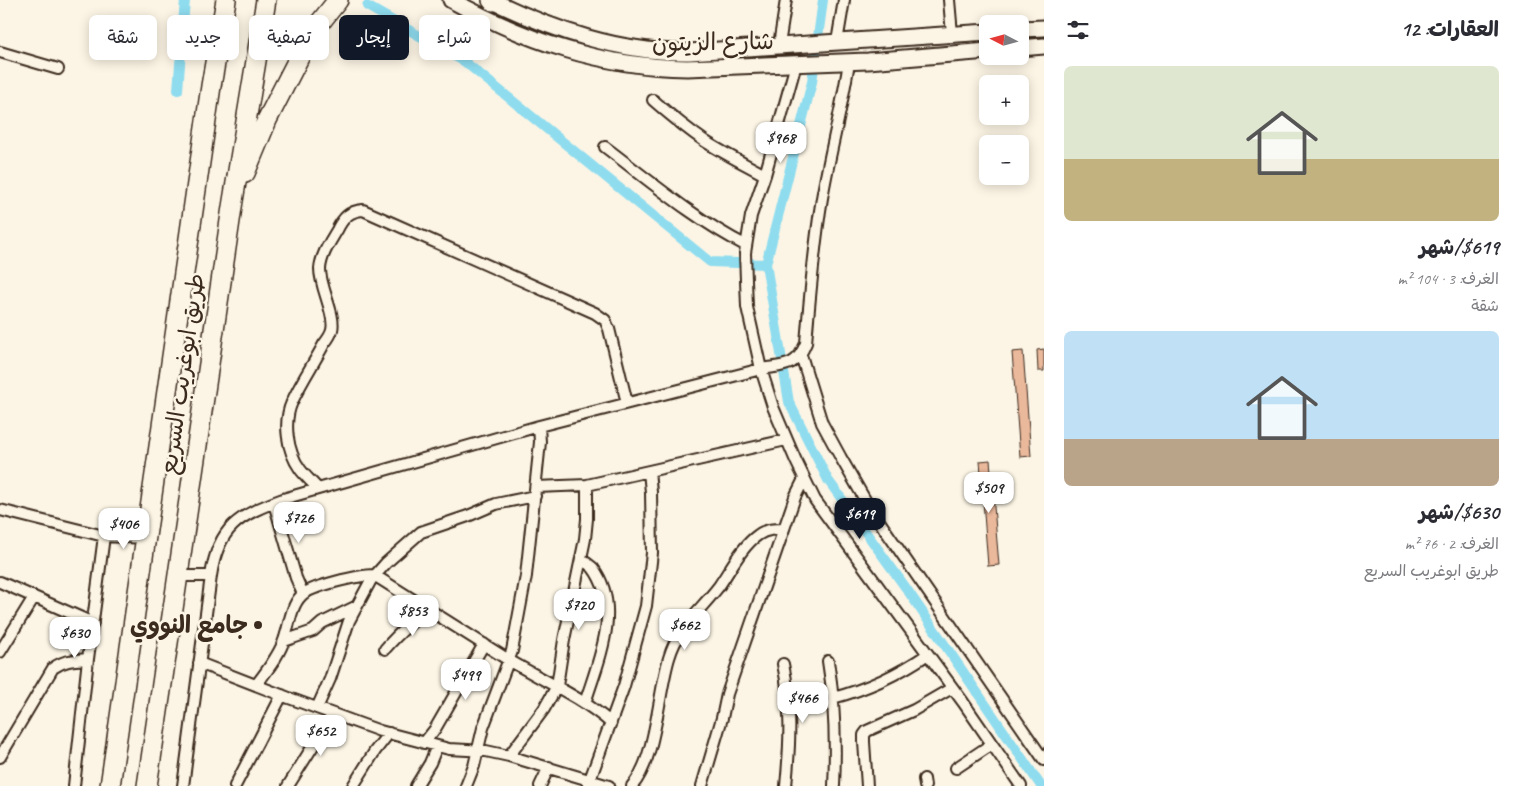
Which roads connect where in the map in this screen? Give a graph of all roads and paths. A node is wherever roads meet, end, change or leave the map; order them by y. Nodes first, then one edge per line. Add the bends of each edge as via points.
1 (217, 0) edge
2 (226, 0) edge
3 (266, 0) edge
4 (338, 0) edge
5 (451, 0) edge
6 (492, 0) edge
7 (786, 0) edge
8 (844, 0) edge
9 (949, 0) edge
10 (1044, 28) edge
11 (1029, 29) edge
12 (979, 32) edge
13 (952, 34) junction
14 (867, 40) junction
15 (837, 42) junction
16 (779, 45) junction
17 (1044, 46) edge
18 (1029, 47) edge
19 (0, 52) edge
20 (979, 52) edge
21 (868, 61) junction
22 (849, 62) junction
23 (800, 63) junction
24 (58, 69) dead end
25 (211, 86) junction
26 (653, 100) dead end
27 (605, 148) dead end
28 (764, 175) junction
29 (232, 207) junction
30 (745, 245) junction
31 (801, 355) junction
32 (761, 369) junction
33 (627, 403) junction
34 (539, 426) junction
35 (786, 440) junction
36 (649, 471) junction
37 (804, 479) junction
38 (588, 485) junction
39 (318, 489) junction
40 (535, 492) junction
41 (274, 503) junction
42 (0, 510) edge
43 (784, 529) junction
44 (104, 536) junction
45 (146, 538) junction
46 (581, 558) junction
47 (374, 575) junction
48 (178, 576) junction
49 (211, 576) junction
50 (0, 582) edge
51 (303, 594) junction
52 (34, 597) junction
53 (357, 606) junction
54 (430, 610) junction
55 (93, 624) junction
56 (284, 641) junction
57 (484, 644) junction
58 (385, 649) dead end
59 (0, 652) edge
60 (928, 654) junction
61 (88, 659) junction
62 (509, 660) junction
63 (828, 661) dead end
64 (199, 663) junction
65 (783, 664) dead end
66 (256, 685) junction
67 (557, 686) junction
68 (952, 688) junction
69 (282, 695) junction
70 (833, 698) junction
71 (585, 703) junction
72 (317, 708) junction
73 (333, 714) junction
74 (611, 723) junction
75 (390, 733) junction
76 (424, 743) junction
77 (992, 744) junction
78 (437, 746) junction
79 (478, 751) junction
80 (509, 756) junction
81 (0, 757) edge
82 (1044, 760) edge
83 (548, 767) junction
84 (956, 768) dead end
85 (589, 783) edge
86 (74, 786) edge
87 (110, 786) edge
88 (147, 786) edge
89 (183, 786) edge
90 (235, 786) edge
91 (288, 786) edge
92 (353, 786) edge
93 (416, 786) edge
94 (466, 786) edge
95 (540, 786) edge
96 (609, 786) edge
97 (632, 786) edge
98 (702, 786) edge
99 (708, 786) edge
100 (786, 786) edge
101 (834, 786) edge
102 (867, 786) edge
103 (1021, 786) edge

1 - 25 highway
2 - 25 highway, طريق ابوغريب السريع
3 - 29 highway, طريق ابوغريب السريع
4 - 29 highway via 311,34 271,111
5 - 23 main road, شارع الزيتون via 539,42 634,65 687,68
6 - 16 main road, شارع الزيتون via 547,26 633,48 689,52
7 - 16 street
8 - 15 street
9 - 13 street
10 - 11 main road
12 - 13 main road, شارع الزيتون
13 - 14 main road, شارع الزيتون
14 - 15 main road, شارع الزيتون
14 - 21 main road
15 - 16 main road, شارع الزيتون
17 - 18 main road
19 - 24 street
20 - 21 main road, شارع الزيتون
21 - 22 main road, شارع الزيتون
22 - 23 main road, شارع الزيتون
22 - 31 street via 818,222 806,343
23 - 28 street
25 - 45 highway, طريق ابوغريب السريع
26 - 28 street via 705,142
27 - 30 street via 676,201
28 - 30 street
29 - 48 highway, طريق ابوغريب السريع
30 - 32 street via 747,307
31 - 32 street via 793,363
31 - 82 street via 822,423 868,505
32 - 33 street
32 - 35 street
33 - 34 street
33 - 39 street via 605,320 363,210 354,211 340,223 322,258 321,279 333,328 291,403 288,419 292,454 300,469
34 - 39 street
34 - 40 street
35 - 36 street
35 - 37 street
36 - 38 street
36 - 74 street via 652,553 646,606
37 - 43 street
37 - 60 street via 815,500
38 - 40 street
38 - 46 street
39 - 41 street
40 - 47 street via 421,532
40 - 62 street via 526,576
41 - 49 street via 249,513 231,527 215,554
41 - 51 street
42 - 44 street
43 - 97 street via 758,534 681,630 669,656 644,767
43 - 98 street via 727,694
44 - 45 street
44 - 55 street
45 - 87 highway, طريق ابوغريب السريع
46 - 67 street
46 - 71 street via 592,567 607,601 603,643
47 - 51 street via 326,585
47 - 53 street
47 - 54 street
48 - 49 street
48 - 88 highway, طريق ابوغريب السريع
49 - 64 street
50 - 52 street
51 - 56 street via 296,604
52 - 55 street
52 - 59 street
53 - 56 street via 322,623 313,631
53 - 72 street
54 - 57 street
54 - 58 street via 398,633
55 - 61 street
56 - 66 street
57 - 62 street
57 - 76 street
60 - 68 street
60 - 70 street via 888,678
61 - 81 street via 67,661 53,668
61 - 86 street
62 - 67 street
62 - 79 street via 483,728
63 - 70 street
64 - 66 street
64 - 89 street
65 - 100 street via 790,722
66 - 69 street
67 - 71 street
67 - 80 street
68 - 77 street
68 - 102 street via 914,710 866,730
69 - 72 street
69 - 90 street
70 - 101 street
71 - 74 street
72 - 73 street
73 - 75 street
73 - 91 street
74 - 85 street
75 - 76 street
75 - 92 street
76 - 78 street
77 - 84 street
77 - 103 street
78 - 79 street
78 - 93 street
79 - 80 street
79 - 94 street
80 - 83 street
83 - 85 street
83 - 95 street
85 - 96 street
98 - 99 street

